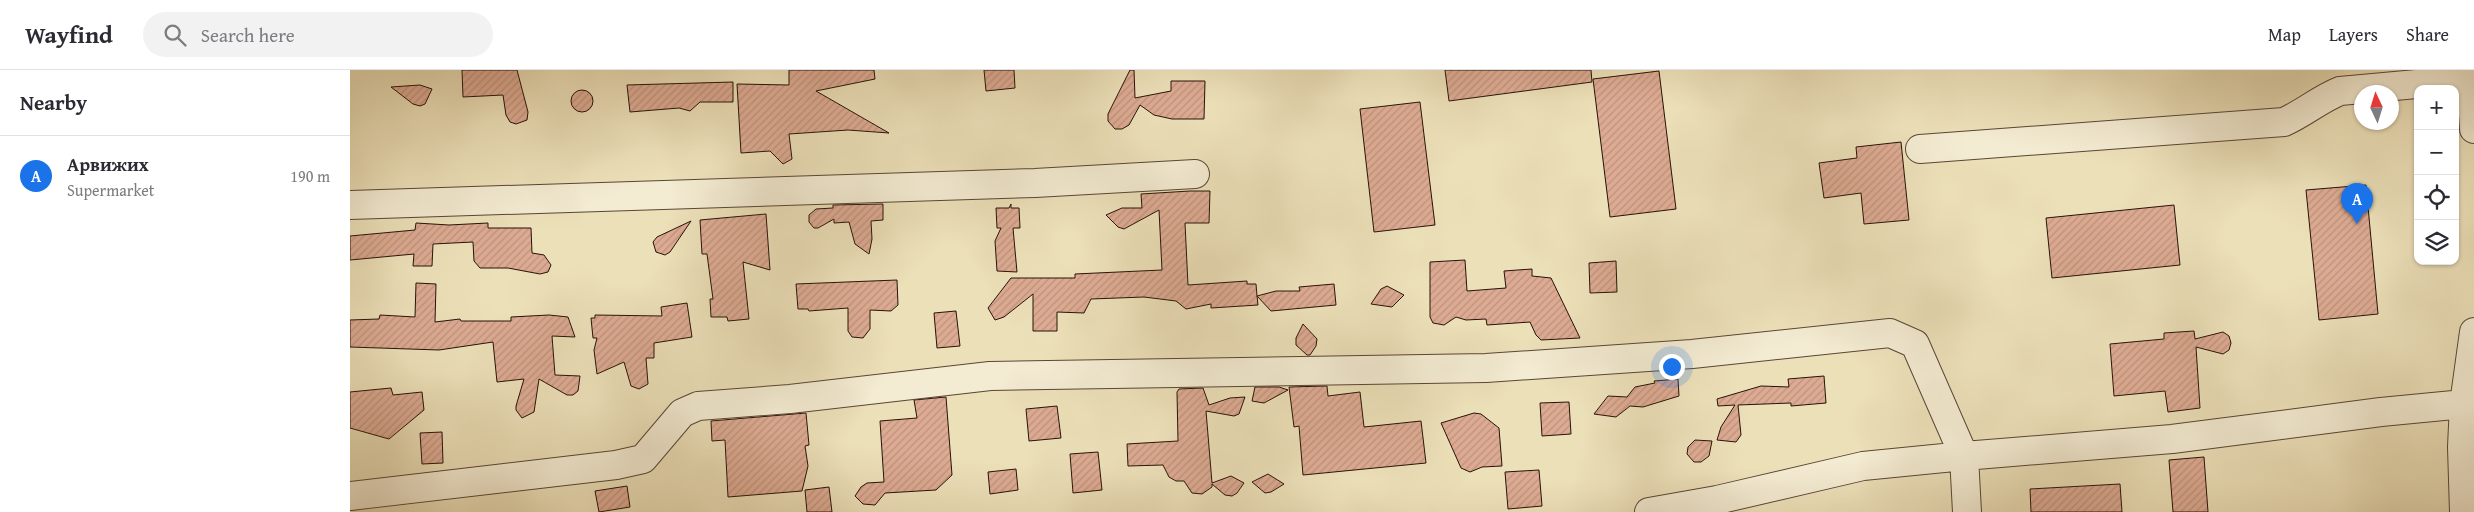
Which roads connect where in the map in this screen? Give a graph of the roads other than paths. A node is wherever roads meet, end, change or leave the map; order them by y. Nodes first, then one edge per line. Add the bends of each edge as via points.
1 (2471, 74) edge
2 (2474, 129) edge
3 (1920, 150) dead end
4 (1195, 174) dead end
5 (352, 206) edge
6 (2474, 332) edge
7 (2464, 404) junction
8 (1964, 456) junction
9 (350, 496) edge
10 (2467, 499) edge
11 (1649, 512) edge
12 (1967, 512) edge

1 - 2 street
1 - 3 street via 2340,91 2284,122
4 - 5 street via 1035,183
6 - 7 street
7 - 8 street via 2172,439
7 - 10 street
8 - 9 street via 1916,344 1890,333 1692,354 1486,368 990,376 698,406 682,413 643,459 616,465
8 - 11 street via 1864,466
8 - 12 street

